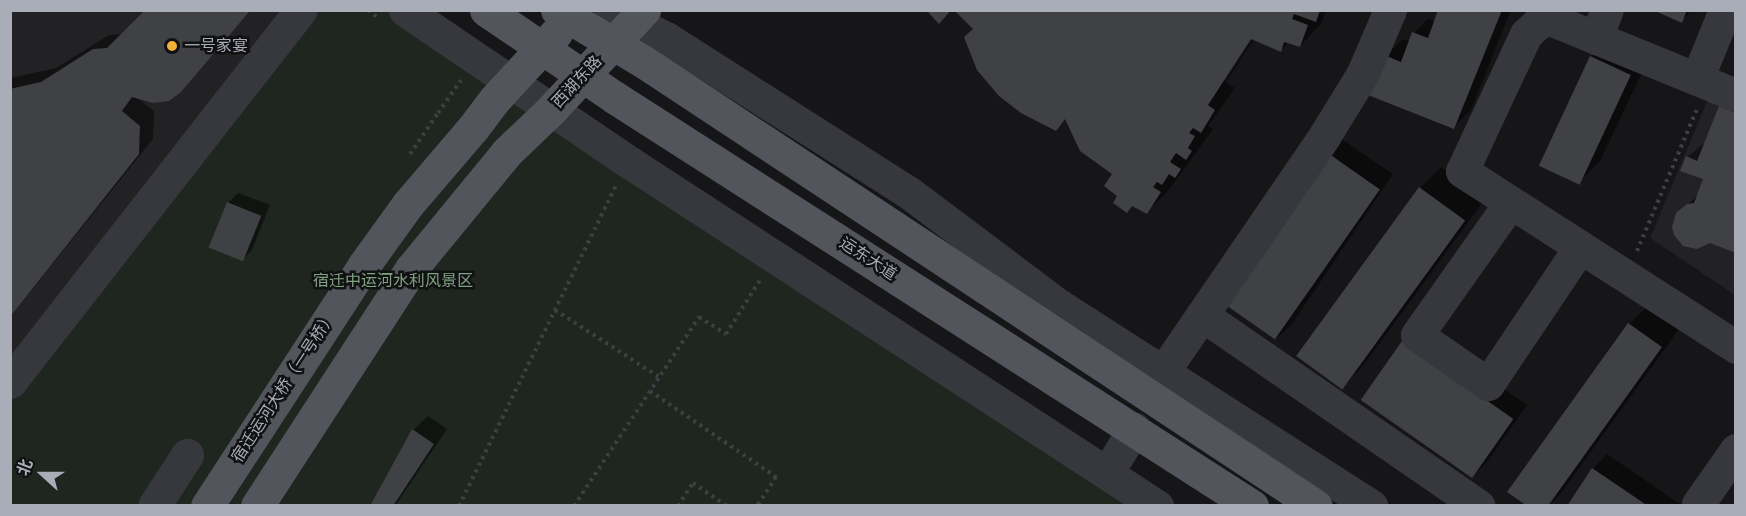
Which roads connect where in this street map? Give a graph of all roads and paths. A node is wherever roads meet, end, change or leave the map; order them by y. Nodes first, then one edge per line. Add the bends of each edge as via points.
1 (301, 10) edge
2 (405, 10) edge
3 (486, 10) edge
4 (1390, 10) edge
5 (1725, 10) edge
6 (569, 13) edge
7 (625, 22) edge
8 (1602, 24) edge
9 (540, 48) junction
10 (583, 75) junction
11 (510, 82) junction
12 (1713, 86) edge
13 (551, 110) junction
14 (619, 179) dead end
15 (1510, 203) junction
16 (1580, 248) junction
17 (765, 272) dead end
18 (1626, 277) junction
19 (555, 310) junction
20 (1202, 315) junction
21 (1736, 347) edge
22 (1163, 372) junction
23 (659, 377) junction
24 (11, 382) edge
25 (650, 391) junction
26 (1134, 429) junction
27 (1736, 450) edge
28 (187, 455) dead end
29 (1107, 473) junction
30 (1698, 504) dead end
31 (154, 506) edge
32 (207, 506) edge
33 (257, 506) edge
34 (459, 506) edge
35 (574, 506) edge
36 (678, 506) edge
37 (727, 506) edge
38 (757, 506) edge
39 (1157, 506) edge
40 (1252, 506) edge
41 (1316, 506) edge
42 (1371, 506) edge
43 (1479, 506) edge

1 - 24 street
2 - 11 street
3 - 9 main road, 运东大道
4 - 20 street via 1363,73 1332,124
5 - 12 street
6 - 7 main road
6 - 9 main road
7 - 10 main road, 西湖东路
7 - 22 street via 666,38 908,192 1025,282
7 - 41 main road
8 - 12 street
8 - 15 street via 1550,19 1526,34 1462,171
9 - 10 main road, 运东大道
9 - 11 main road
10 - 13 main road, 西湖东路
10 - 26 main road, 运东大道
11 - 13 street
11 - 32 main road, 宿迁运河大桥（一号桥）, bridge via 408,204
12 - 18 path
13 - 29 street
13 - 33 main road, 西湖东路 via 507,152 411,269
14 - 19 path
15 - 16 street
15 - 16 street via 1417,335 1488,384
16 - 18 street
17 - 23 path via 726,334 699,317
18 - 21 street
19 - 23 path
19 - 34 path
20 - 22 street
20 - 43 street
22 - 42 street
23 - 25 path
25 - 35 path
25 - 38 path via 776,477
26 - 29 street
26 - 40 main road, 运东大道
27 - 30 street
28 - 31 street
29 - 39 street
36 - 37 path via 693,483

